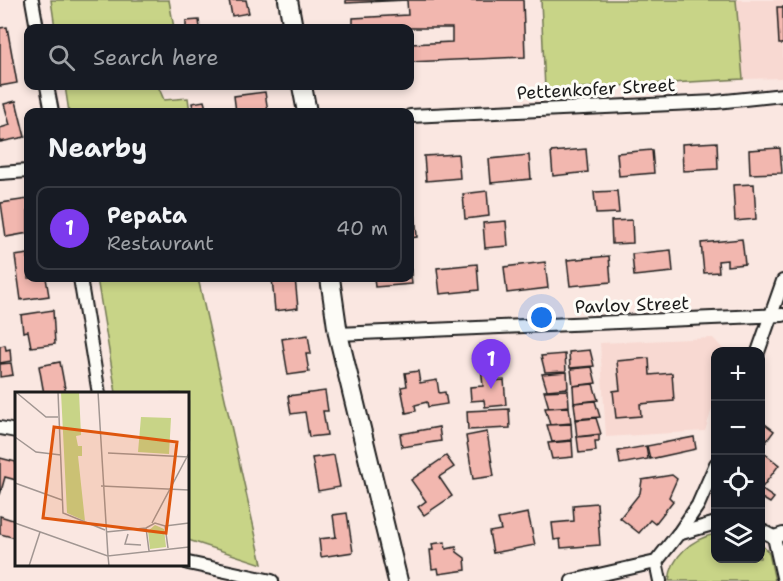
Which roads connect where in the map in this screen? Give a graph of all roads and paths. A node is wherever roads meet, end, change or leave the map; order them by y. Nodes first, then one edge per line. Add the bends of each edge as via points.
1 (32, 0) edge
2 (288, 0) edge
3 (36, 24) edge
4 (292, 24) edge
5 (48, 90) edge
6 (303, 90) edge
7 (783, 95) edge
8 (51, 108) edge
9 (306, 108) edge
10 (414, 116) edge
11 (24, 171) edge
12 (0, 173) edge
13 (783, 281) edge
14 (81, 282) edge
15 (331, 282) edge
16 (777, 316) edge
17 (338, 334) junction
18 (760, 347) edge
19 (99, 392) edge
20 (0, 428) edge
21 (15, 431) edge
22 (711, 478) edge
23 (711, 524) edge
24 (678, 534) junction
25 (778, 536) edge
26 (656, 562) junction
27 (189, 563) edge
28 (783, 577) edge
29 (272, 581) edge
30 (398, 581) edge
31 (572, 581) edge
32 (660, 581) edge

1 - 3 street
2 - 4 street
5 - 8 street
6 - 9 street
7 - 10 street, Pettenkofer Street via 716,102
11 - 12 street
13 - 16 street
14 - 19 street
15 - 17 street
16 - 17 street, Pavlov Street
16 - 18 street
17 - 30 street
20 - 21 street
22 - 24 street
23 - 24 street
24 - 26 street
25 - 28 street
26 - 31 street
26 - 32 street
27 - 29 street

